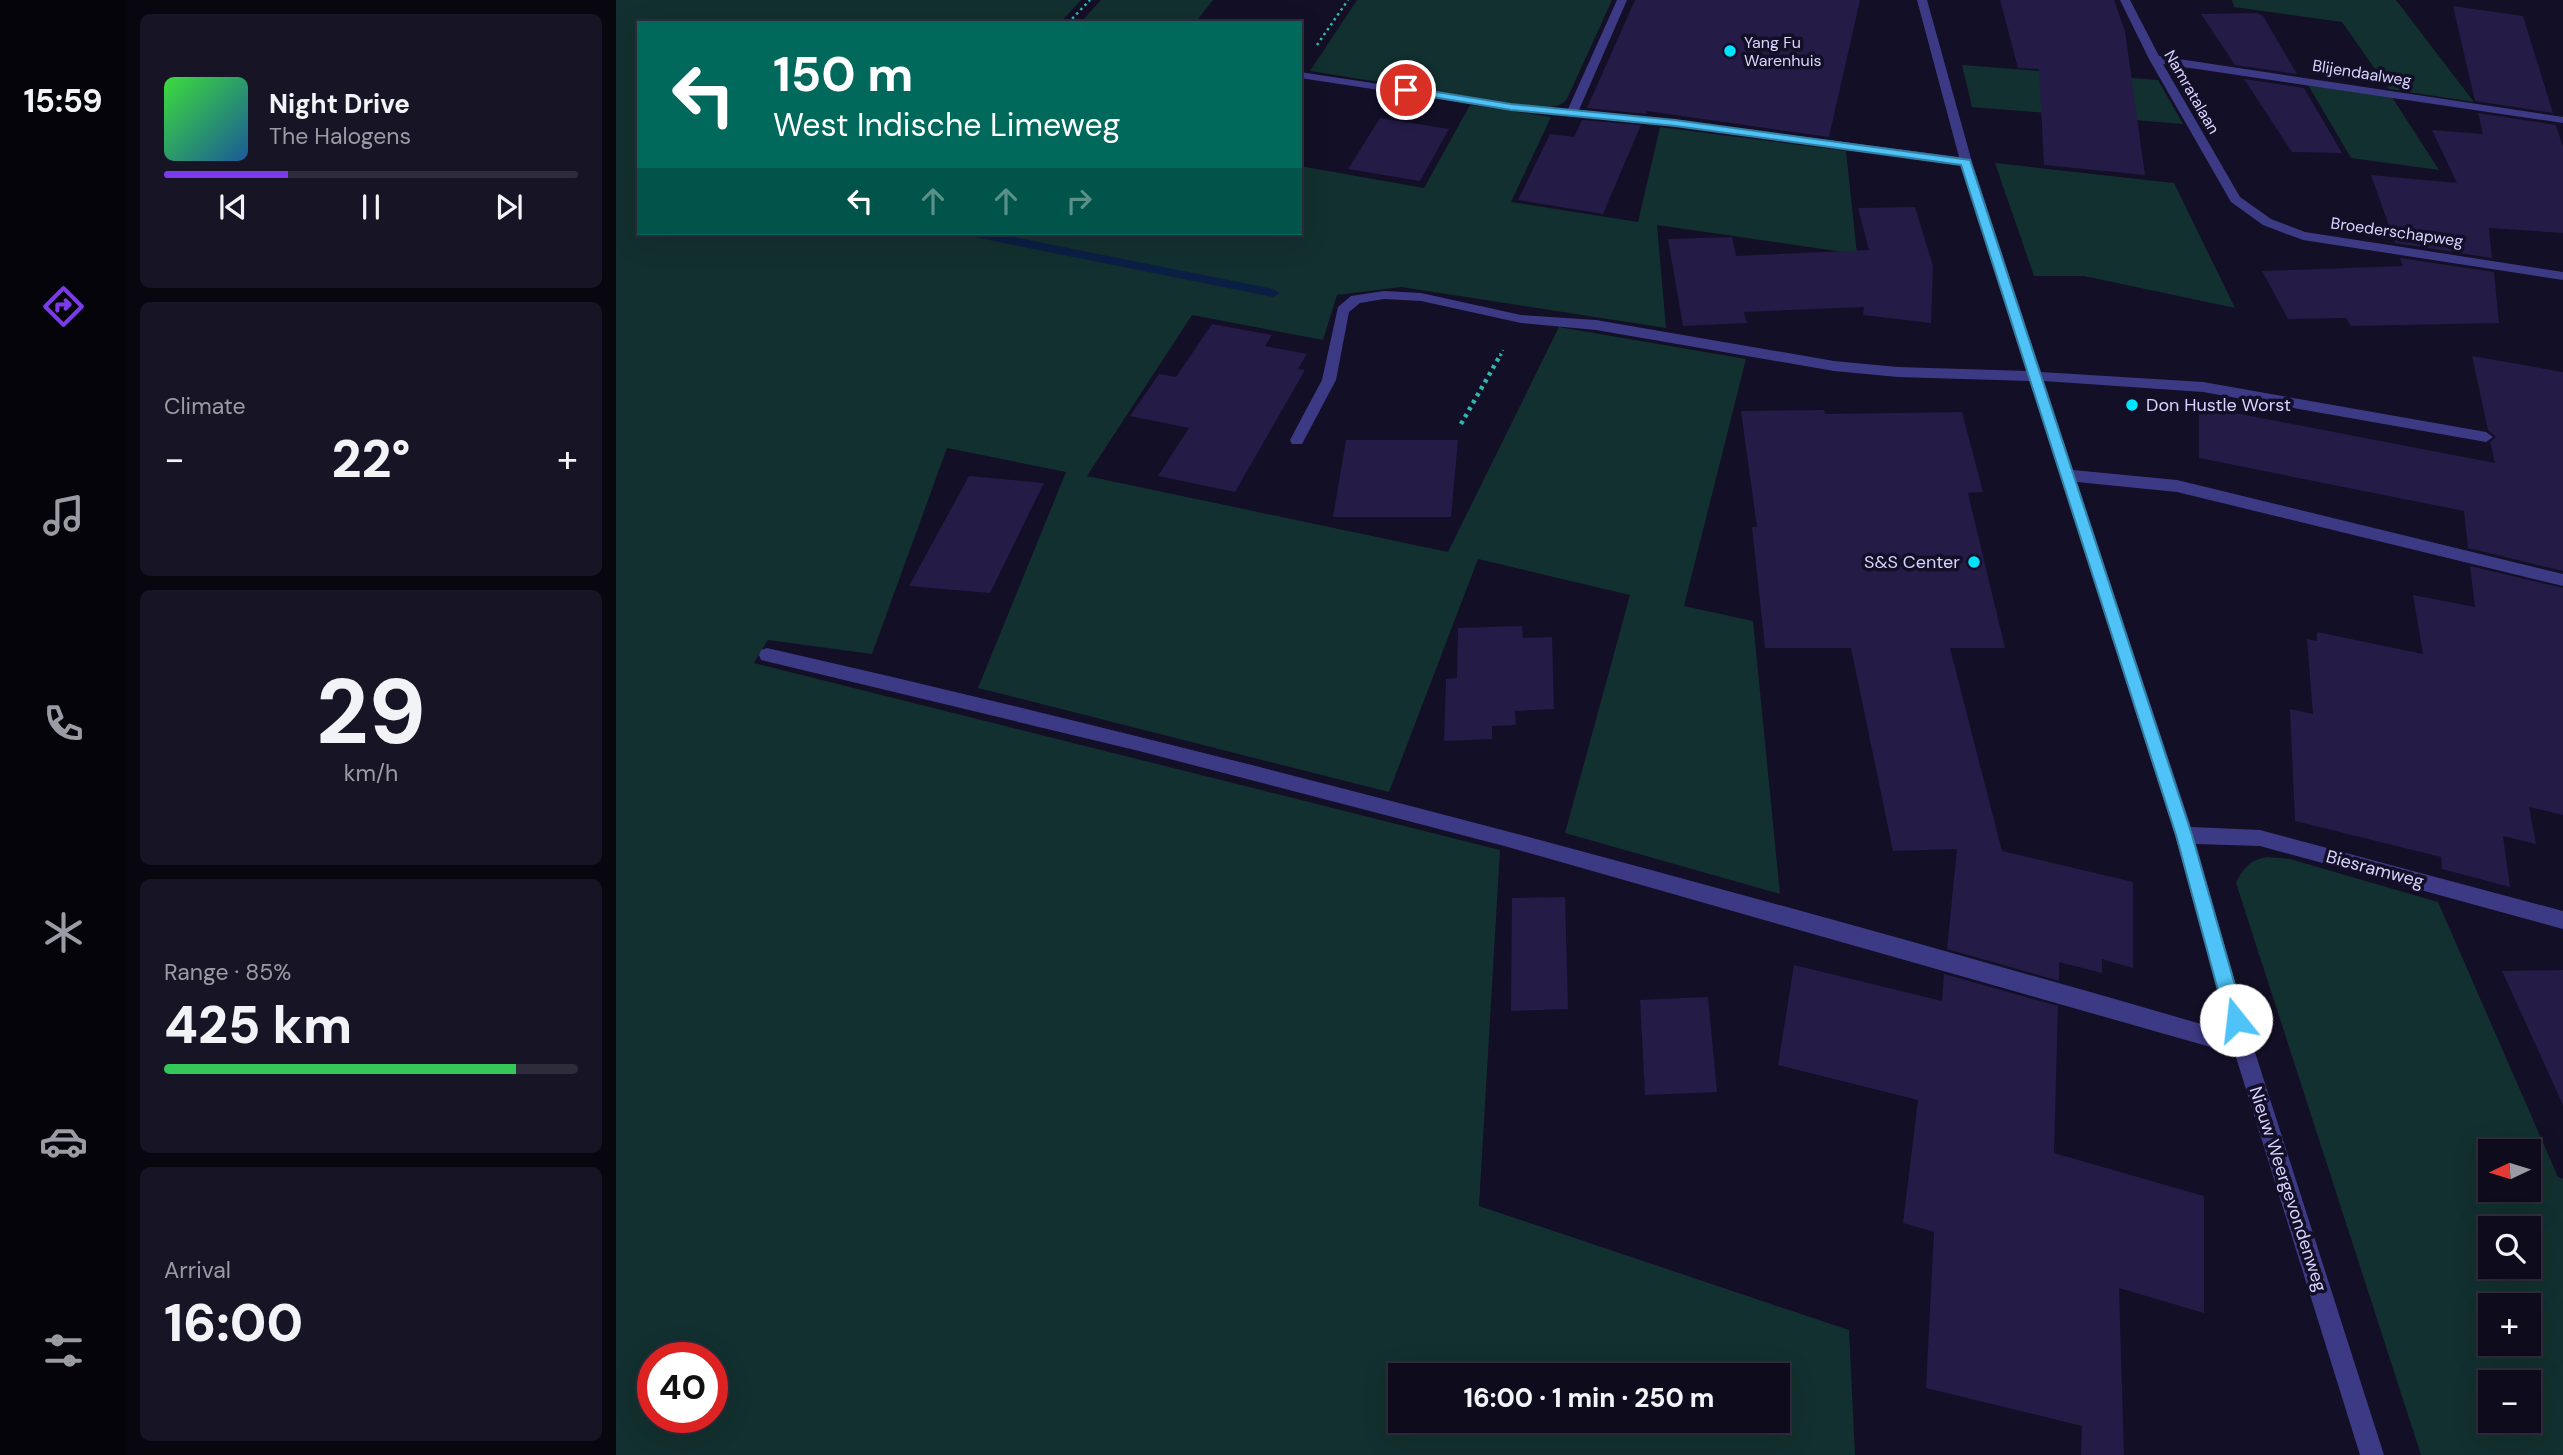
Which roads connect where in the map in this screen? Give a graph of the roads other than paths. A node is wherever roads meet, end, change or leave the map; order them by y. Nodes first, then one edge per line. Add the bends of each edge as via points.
1 (1622, 0) edge
2 (1923, 0) edge
3 (2125, 0) edge
4 (2155, 59) junction
5 (1302, 75) edge
6 (1572, 113) junction
7 (2563, 120) edge
8 (1966, 162) junction
9 (2235, 199) joint
10 (2563, 276) edge
11 (2035, 376) junction
12 (2486, 437) dead end
13 (1297, 440) dead end
14 (2066, 475) junction
15 (2563, 580) edge
16 (767, 654) dead end
17 (2184, 835) junction
18 (2563, 920) edge
19 (2243, 1046) junction
20 (2372, 1455) edge

1 - 6 street
2 - 8 street, Nieuw Weergevondenweg
3 - 4 street, Namratalaan
4 - 7 street, Blijendaalweg
4 - 9 street, Namratalaan
5 - 6 street
6 - 8 street
8 - 11 street, Nieuw Weergevondenweg
9 - 10 street, Broederschapweg via 2267,222 2303,236
11 - 12 street via 2203,387
11 - 13 street via 1834,366 1596,325 1521,319 1421,297 1384,295 1356,299 1343,310 1329,380
11 - 14 street, Nieuw Weergevondenweg
14 - 15 street via 2177,486
14 - 17 street, Nieuw Weergevondenweg
16 - 19 street via 936,692 1538,847
17 - 18 street, Biesramweg via 2260,838
17 - 19 street, Nieuw Weergevondenweg
19 - 20 street, Nieuw Weergevondenweg

